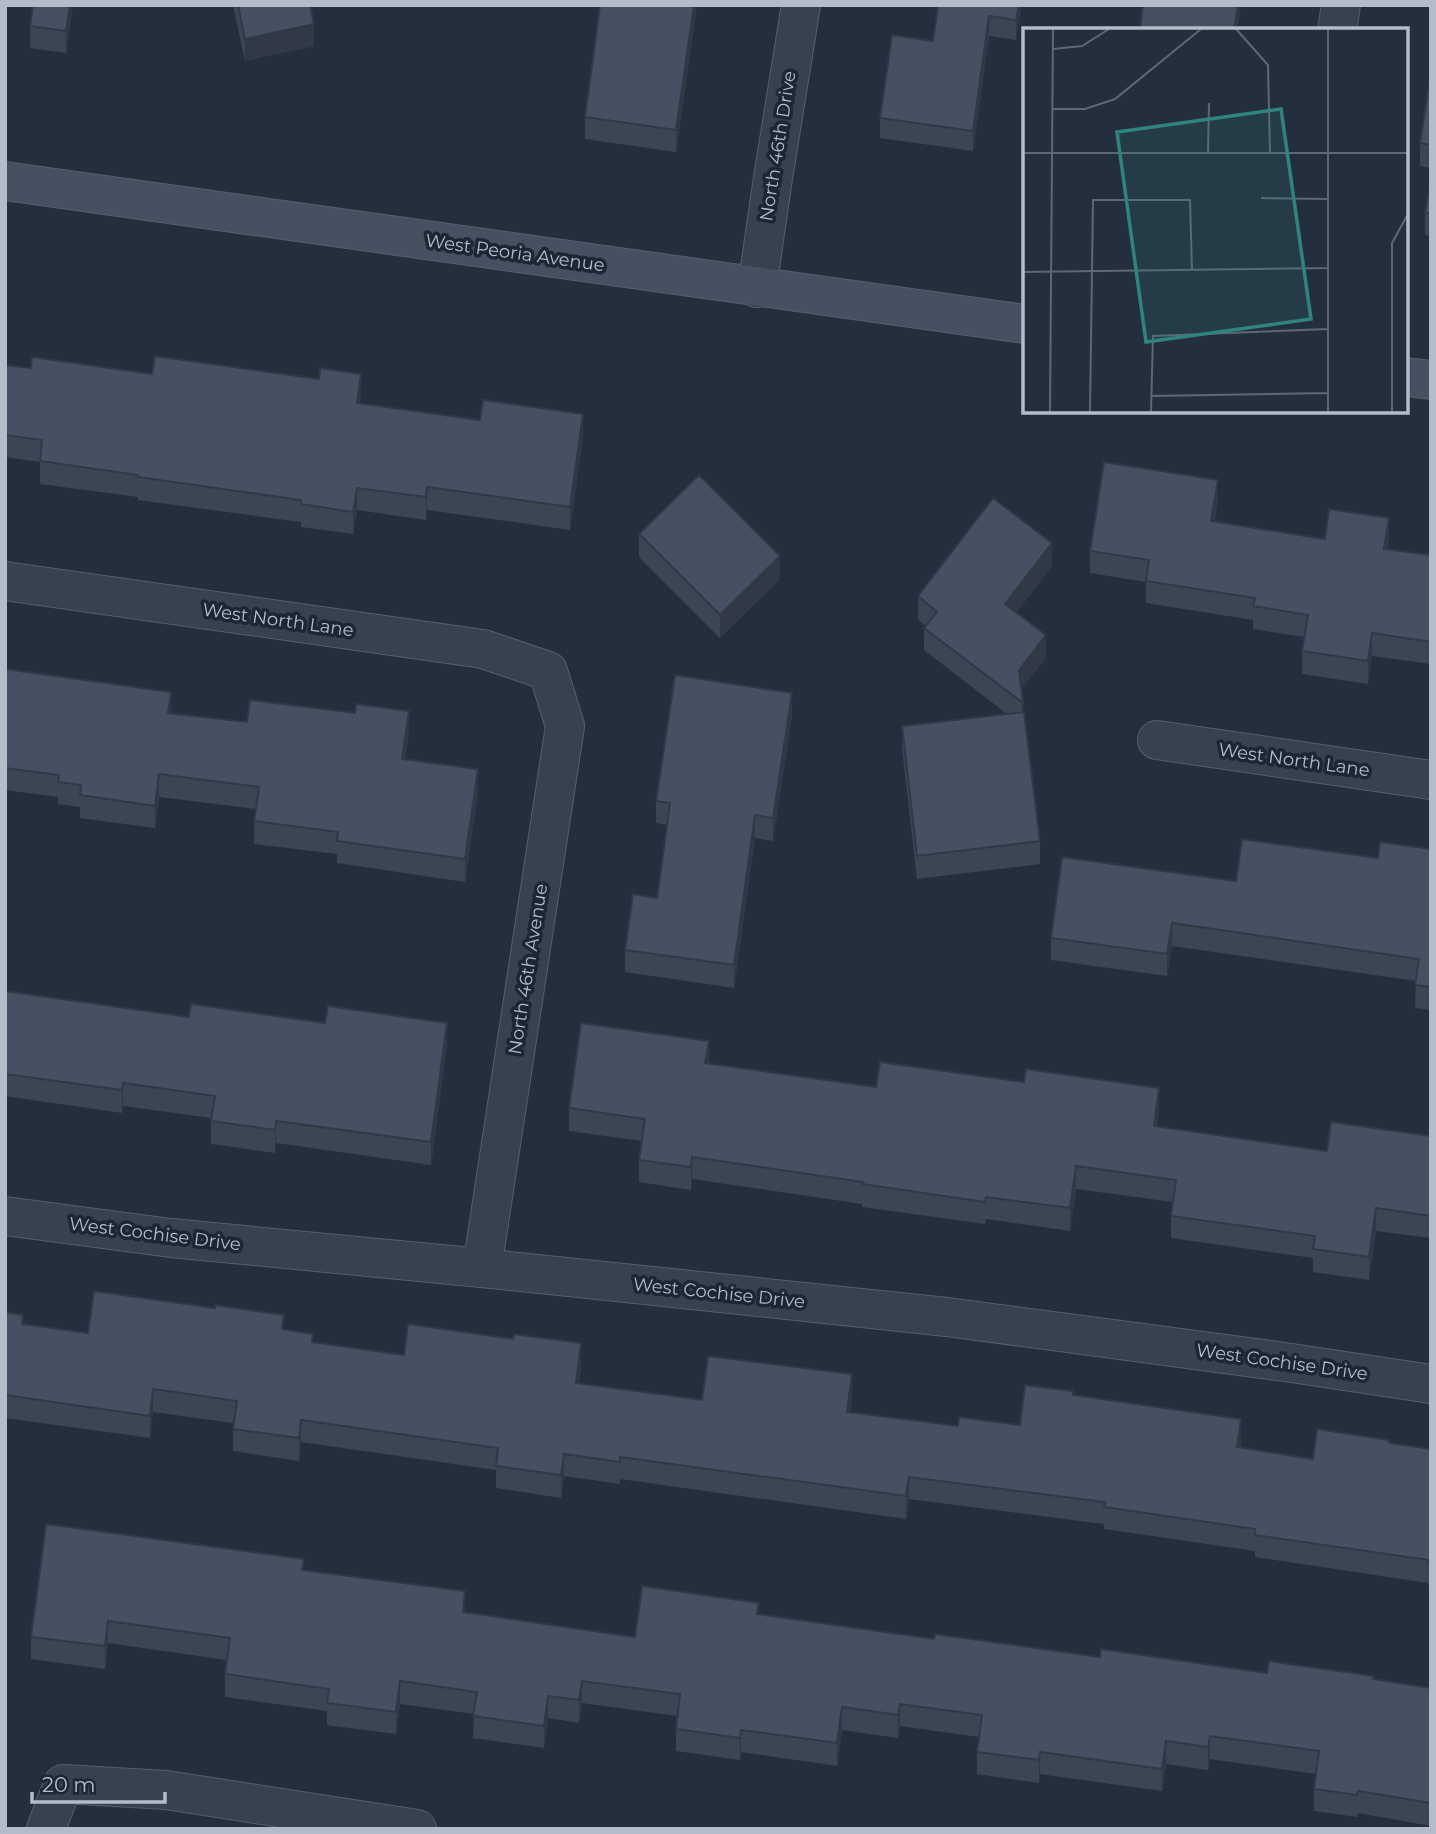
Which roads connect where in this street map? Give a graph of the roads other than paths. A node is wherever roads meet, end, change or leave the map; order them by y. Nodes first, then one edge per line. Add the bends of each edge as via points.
1 (801, 5) edge
2 (1341, 5) edge
3 (1337, 28) edge
4 (5, 181) edge
5 (757, 288) junction
6 (1023, 324) edge
7 (1408, 377) edge
8 (1431, 380) edge
9 (5, 582) edge
10 (548, 671) joint
11 (1157, 740) dead end
12 (1431, 780) edge
13 (5, 1216) edge
14 (482, 1268) junction
15 (1431, 1384) edge
16 (46, 1829) edge
17 (417, 1829) edge

1 - 5 street, North 46th Drive
2 - 3 street
4 - 5 main road, West Peoria Avenue
5 - 6 main road, West Peoria Avenue
7 - 8 main road
9 - 10 street, West North Lane via 483,649
10 - 14 street, North 46th Avenue via 565,726
11 - 12 street, West North Lane
13 - 14 street, West Cochise Drive via 171,1238
14 - 15 street, West Cochise Drive via 947,1317
16 - 17 street via 62,1783 166,1790

